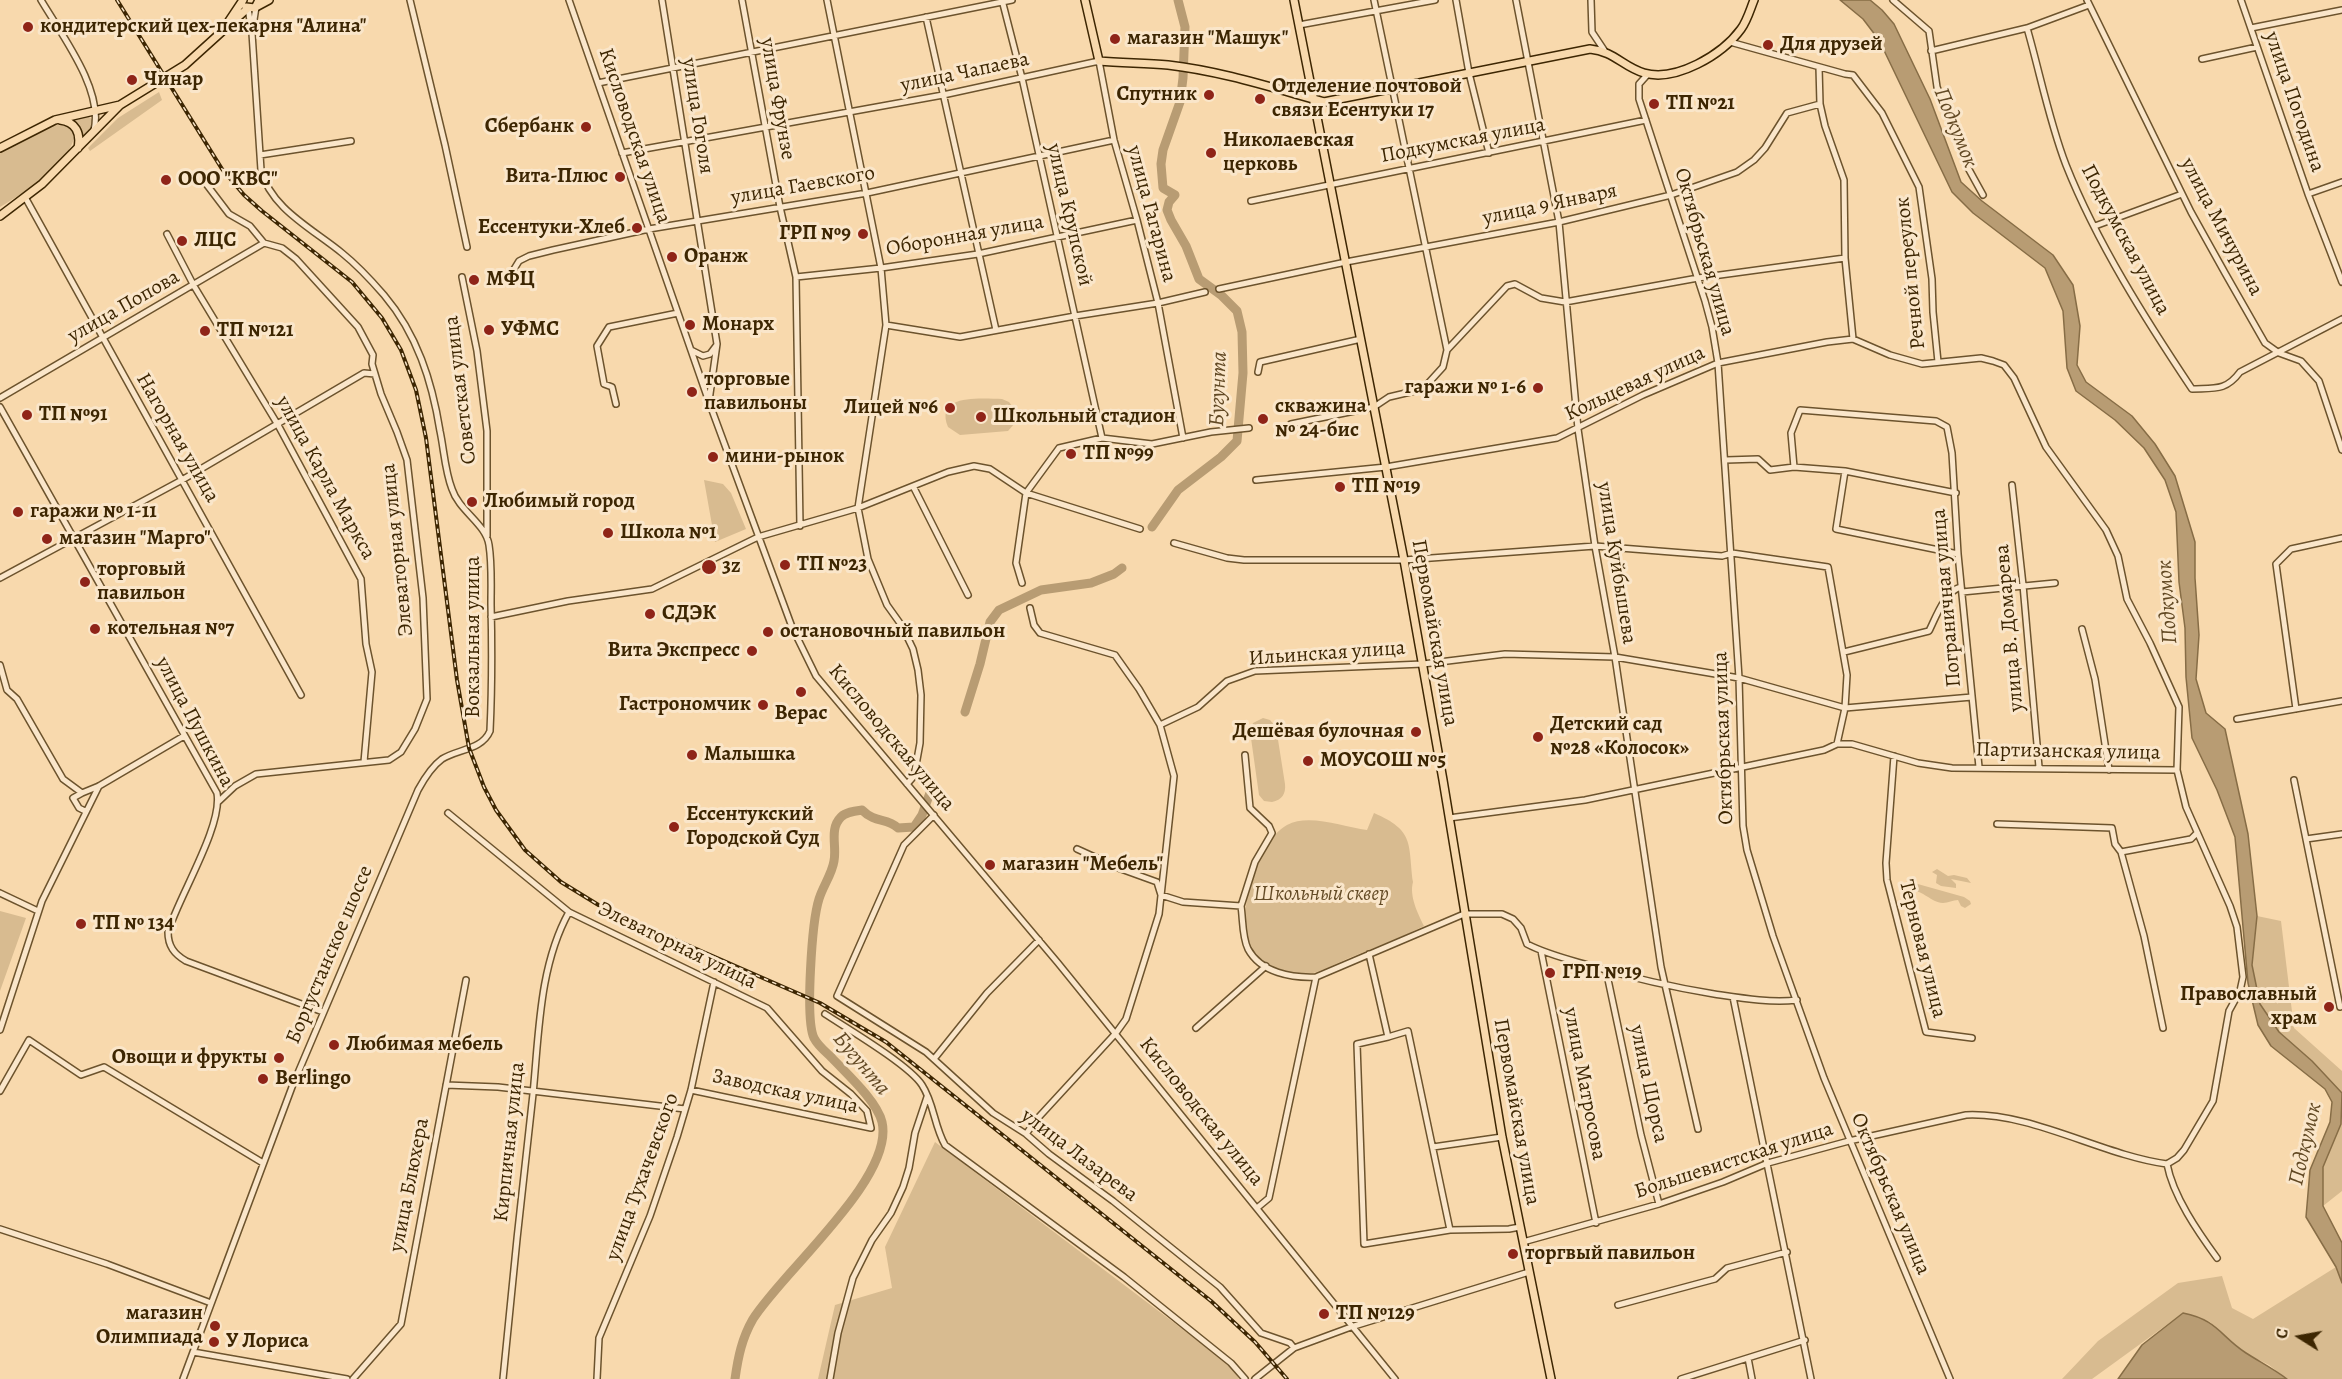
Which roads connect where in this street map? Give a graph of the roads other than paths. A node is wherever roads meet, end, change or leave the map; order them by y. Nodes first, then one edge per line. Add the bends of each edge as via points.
1 (41, 0) edge
2 (243, 0) edge
3 (268, 0) edge
4 (410, 0) edge
5 (569, 0) edge
6 (662, 0) edge
7 (742, 0) edge
8 (827, 0) edge
9 (1012, 0) edge
10 (1085, 0) edge
11 (1294, 0) edge
12 (1374, 0) edge
13 (1435, 0) edge
14 (1456, 0) edge
15 (1516, 0) edge
16 (1591, 0) edge
17 (1754, 0) edge
18 (1893, 0) edge
19 (2241, 0) edge
20 (1002, 1) edge
21 (2088, 2) edge
22 (254, 5) edge
23 (1376, 10) junction
24 (2342, 10) edge
25 (926, 17) junction
26 (1299, 25) junction
27 (224, 28) junction
28 (2027, 28) junction
29 (2251, 28) junction
30 (835, 34) junction
31 (1730, 42) junction
32 (2257, 47) junction
33 (1604, 50) junction
34 (1931, 51) junction
35 (753, 52) junction
36 (2202, 59) dead end
37 (1098, 61) junction
38 (1529, 62) junction
39 (1819, 67) junction
40 (672, 68) junction
41 (1469, 73) junction
42 (1648, 74) junction
43 (1022, 78) junction
44 (598, 83) junction
45 (1393, 89) junction
46 (943, 95) junction
47 (1312, 99) junction
48 (1821, 104) junction
49 (120, 105) junction
50 (95, 111) junction
51 (851, 112) junction
52 (55, 120) junction
53 (1646, 120) junction
54 (766, 126) junction
55 (93, 132) junction
56 (1114, 140) junction
57 (351, 141) dead end
58 (684, 142) junction
59 (1545, 142) junction
60 (0, 148) edge
61 (78, 148) junction
62 (622, 153) junction
63 (1489, 153) junction
64 (260, 155) junction
65 (1039, 157) junction
66 (1409, 168) junction
67 (960, 174) junction
68 (2342, 182) edge
69 (1329, 183) junction
70 (207, 185) dead end
71 (867, 193) junction
72 (2182, 194) junction
73 (2308, 194) junction
74 (1671, 195) junction
75 (1983, 195) dead end
76 (25, 197) junction
77 (1251, 201) dead end
78 (780, 207) junction
79 (0, 216) edge
80 (1137, 220) junction
81 (697, 222) junction
82 (1559, 222) junction
83 (2095, 226) junction
84 (649, 229) junction
85 (167, 234) dead end
86 (1058, 237) junction
87 (264, 243) junction
88 (467, 247) dead end
89 (1425, 247) junction
90 (978, 254) junction
91 (1845, 258) junction
92 (1346, 262) junction
93 (881, 268) junction
94 (462, 277) dead end
95 (796, 277) junction
96 (1698, 278) junction
97 (508, 279) dead end
98 (2342, 282) edge
99 (194, 286) junction
100 (1219, 289) dead end
101 (1205, 292) dead end
102 (1565, 302) junction
103 (1158, 303) junction
104 (678, 313) junction
105 (1075, 316) junction
106 (2342, 319) edge
107 (886, 325) junction
108 (996, 330) junction
109 (102, 339) junction
110 (1361, 339) junction
111 (1853, 339) junction
112 (717, 344) junction
113 (691, 350) junction
114 (1447, 350) junction
115 (2279, 353) junction
116 (1938, 362) junction
117 (1718, 363) junction
118 (372, 364) junction
119 (1257, 372) dead end
120 (364, 373) junction
121 (375, 374) junction
122 (0, 398) edge
123 (709, 402) junction
124 (616, 404) dead end
125 (0, 407) edge
126 (1374, 407) junction
127 (1291, 424) dead end
128 (278, 425) junction
129 (1249, 428) dead end
130 (1578, 429) junction
131 (1102, 438) junction
132 (1183, 438) junction
133 (2342, 450) edge
134 (1725, 460) junction
135 (1386, 467) junction
136 (1794, 467) junction
137 (1845, 471) junction
138 (182, 480) junction
139 (1256, 480) dead end
140 (2012, 485) dead end
141 (914, 486) junction
142 (1026, 493) junction
143 (1956, 493) junction
144 (858, 508) junction
145 (800, 526) junction
146 (1140, 529) dead end
147 (487, 536) junction
148 (758, 537) junction
149 (74, 538) junction
150 (2342, 538) edge
151 (1174, 543) dead end
152 (1595, 546) junction
153 (1732, 553) junction
154 (1958, 554) junction
155 (1404, 560) junction
156 (0, 578) edge
157 (1022, 583) dead end
158 (2055, 583) dead end
159 (2023, 585) junction
160 (1961, 590) junction
161 (968, 595) dead end
162 (1030, 608) dead end
163 (491, 617) junction
164 (2082, 629) dead end
165 (1844, 652) junction
166 (1615, 657) junction
167 (1423, 664) junction
168 (0, 665) edge
169 (1739, 678) junction
170 (301, 695) dead end
171 (1972, 697) junction
172 (2342, 701) edge
173 (1845, 708) junction
174 (2296, 709) junction
175 (2237, 719) dead end
176 (1160, 726) junction
177 (184, 736) junction
178 (482, 744) joint
179 (1837, 744) junction
180 (1245, 755) dead end
181 (1894, 756) junction
182 (364, 762) junction
183 (1979, 767) junction
184 (2039, 767) junction
185 (1743, 768) junction
186 (2109, 770) junction
187 (2177, 770) junction
188 (2294, 780) dead end
189 (907, 784) junction
190 (99, 786) junction
191 (1635, 791) junction
192 (82, 793) junction
193 (218, 802) junction
194 (85, 811) junction
195 (448, 813) dead end
196 (934, 815) junction
197 (1449, 818) junction
198 (1997, 824) dead end
199 (2197, 833) junction
200 (2342, 834) edge
201 (2306, 839) junction
202 (1077, 849) dead end
203 (2121, 852) junction
204 (0, 893) edge
205 (1161, 894) junction
206 (1241, 906) junction
207 (38, 912) junction
208 (568, 912) junction
209 (1464, 914) junction
210 (1039, 940) junction
211 (1541, 951) junction
212 (1369, 954) junction
213 (1266, 966) junction
214 (1606, 970) junction
215 (1316, 977) junction
216 (466, 980) dead end
217 (714, 982) junction
218 (1666, 986) junction
219 (1733, 997) junction
220 (1797, 1000) junction
221 (2340, 1007) dead end
222 (323, 1012) junction
223 (825, 1014) dead end
224 (1196, 1028) dead end
225 (2163, 1028) dead end
226 (0, 1030) edge
227 (1116, 1034) junction
228 (1388, 1037) junction
229 (1972, 1038) dead end
230 (934, 1059) junction
231 (446, 1085) junction
232 (691, 1089) junction
233 (0, 1091) edge
234 (533, 1091) junction
235 (928, 1096) junction
236 (685, 1109) junction
237 (871, 1128) joint
238 (1698, 1129) dead end
239 (1026, 1134) junction
240 (1502, 1137) junction
241 (1849, 1141) junction
242 (1433, 1147) junction
243 (263, 1163) junction
244 (1768, 1163) junction
245 (2167, 1164) junction
246 (1659, 1204) junction
247 (1257, 1208) junction
248 (1596, 1223) junction
249 (1520, 1227) junction
250 (0, 1228) edge
251 (1450, 1230) junction
252 (1523, 1242) junction
253 (1787, 1252) junction
254 (2217, 1258) dead end
255 (1528, 1272) junction
256 (211, 1303) junction
257 (1618, 1305) dead end
258 (1351, 1327) junction
259 (1805, 1340) junction
260 (1294, 1348) junction
261 (193, 1352) junction
262 (1748, 1358) junction
263 (183, 1379) edge
264 (347, 1379) edge
265 (353, 1379) edge
266 (503, 1379) edge
267 (597, 1379) edge
268 (830, 1379) edge
269 (1245, 1379) edge
270 (1255, 1379) edge
271 (1395, 1379) edge
272 (1551, 1379) edge
273 (1681, 1379) edge
274 (1752, 1379) edge
275 (1811, 1379) edge
276 (1950, 1379) edge

1 - 50 street via 86,77
2 - 22 main road
2 - 27 main road
3 - 22 main road
4 - 88 street
5 - 44 street, Кисловодская улица
6 - 40 street, улица Гоголя
7 - 35 street, улица Фрунзе
8 - 30 street
9 - 20 street
10 - 37 main road, улица Гагарина
11 - 26 main road, Первомайская улица
12 - 23 street
13 - 23 street
14 - 41 street
15 - 38 street, улица Куйбышева
16 - 33 street via 1592,32
17 - 31 main road via 1741,29
18 - 34 street via 1929,31
19 - 29 street, улица Погодина
20 - 25 street
20 - 43 street, улица Крупской
21 - 28 street
21 - 72 street, улица Мичурина
22 - 27 main road
22 - 64 street, Вокзальная улица via 252,33
23 - 26 street
23 - 45 street
24 - 29 street
25 - 30 street
25 - 46 street
26 - 47 main road, Первомайская улица
27 - 49 main road via 185,65
28 - 34 street
28 - 83 street, Подкумская улица via 2066,165
29 - 32 street, улица Погодина
30 - 35 street
30 - 51 street
31 - 39 street, Речной переулок
31 - 42 main road via 1683,69
32 - 36 street
32 - 73 street, улица Погодина
33 - 38 main road via 1590,49
33 - 42 main road
34 - 75 street via 1937,87 1967,166
35 - 40 street
35 - 54 street, улица Фрунзе
37 - 43 street, улица Чапаева
37 - 47 main road, улица Чапаева via 1168,65
37 - 56 street, улица Гагарина
38 - 41 main road
38 - 59 street, улица Куйбышева
39 - 48 street
39 - 116 street, Речной переулок via 1853,75 1882,113 1919,187
40 - 44 street
40 - 58 street, улица Гоголя
41 - 45 main road
41 - 63 street
42 - 53 street, Октябрьская улица via 1639,84
43 - 46 street, улица Чапаева
43 - 65 street, улица Крупской
44 - 62 street, Кисловодская улица
45 - 47 main road via 1332,102
45 - 66 street
46 - 51 street, улица Чапаева
46 - 67 street
47 - 69 main road, Первомайская улица
48 - 74 street, улица 9 Января via 1788,113 1765,148 1737,172
48 - 91 street via 1844,180
49 - 50 main road
49 - 55 main road
50 - 52 main road
50 - 55 street
51 - 54 street, улица Чапаева
51 - 71 street
52 - 60 main road
52 - 61 main road via 76,128
53 - 59 street, Подкумская улица
53 - 74 street, Октябрьская улица
54 - 58 street, улица Чапаева
54 - 78 street, улица Фрунзе
55 - 61 main road
56 - 65 street, улица Гаевского
56 - 80 street, улица Гагарина
57 - 64 street
58 - 62 street, улица Чапаева
58 - 81 street, улица Гоголя
59 - 63 street, Подкумская улица
59 - 82 street, улица Куйбышева
61 - 76 main road
62 - 84 street, Кисловодская улица
63 - 66 street, Подкумская улица
64 - 147 street, Вокзальная улица via 264,181 277,201 351,261 401,317 423,359 434,396 452,489 464,511
65 - 67 street, улица Гаевского
65 - 86 street, улица Крупской
66 - 69 street, Подкумская улица
66 - 89 street
67 - 71 street, улица Гаевского
67 - 90 street
68 - 73 street
69 - 77 street, Подкумская улица
69 - 92 main road, Первомайская улица
70 - 87 street, Элеваторная улица via 229,214 250,226
71 - 78 street, улица Гаевского
71 - 93 street
72 - 83 street
72 - 115 street, улица Мичурина via 2265,343
73 - 98 street, улица Погодина
74 - 82 street, улица 9 Января
74 - 96 street, Октябрьская улица
76 - 79 main road
76 - 109 street, Нагорная улица
78 - 81 street, улица Гаевского
78 - 95 street, улица Фрунзе
80 - 86 street, Оборонная улица
80 - 103 street, улица Гагарина
81 - 84 street, улица Гаевского
81 - 112 street, улица Гоголя
82 - 89 street, улица 9 Января
82 - 102 street, улица Куйбышева
83 - 115 street, Подкумская улица via 2156,335 2193,389 2223,388 2240,372
84 - 97 street, улица Гаевского via 529,256 519,261
84 - 104 street, Кисловодская улица
85 - 99 street, улица Карла Маркса
86 - 90 street, Оборонная улица
86 - 105 street, улица Крупской
87 - 99 street, улица Попова
87 - 118 street, Элеваторная улица via 282,248 296,259 358,327 370,348
89 - 92 street, улица 9 Января
89 - 114 street
90 - 93 street, Оборонная улица
90 - 108 street
91 - 96 street
91 - 111 street
92 - 100 street, улица 9 Января
92 - 110 main road, Первомайская улица
93 - 95 street, Оборонная улица
93 - 107 street
94 - 147 street, Советская улица via 487,431
95 - 145 street, улица Фрунзе
96 - 102 street
96 - 117 street, Октябрьская улица
99 - 109 street, улица Попова
99 - 128 street, улица Карла Маркса
101 - 103 street
102 - 114 street via 1541,297 1515,284 1507,286
102 - 130 street, улица Куйбышева
103 - 105 street
103 - 132 street, улица Гагарина
104 - 113 street, Кисловодская улица
104 - 124 street via 609,327 597,346 604,384 612,387
105 - 108 street
105 - 131 street, улица Крупской
106 - 115 street
107 - 108 street via 960,337
107 - 144 street
109 - 122 street, улица Попова
109 - 138 street, Нагорная улица
110 - 119 street via 1260,362
110 - 126 main road, Первомайская улица
111 - 116 street via 1922,364
111 - 117 street, Кольцевая улица
112 - 113 street via 710,354 703,356
112 - 123 street, улица Гоголя
113 - 123 street, Кисловодская улица
114 - 126 street via 1443,367 1423,389 1389,397
115 - 133 street, улица Мичурина via 2301,360 2319,381
116 - 187 street via 1981,358 2004,365 2046,447 2106,530 2118,556 2127,599 2179,707
117 - 130 street, Кольцевая улица via 1643,395
117 - 134 street, Октябрьская улица
118 - 120 street
118 - 121 street, Элеваторная улица
120 - 121 street
120 - 128 street
121 - 182 street, Элеваторная улица via 407,460 423,598 427,684 423,711 400,752 389,760
123 - 148 street, Кисловодская улица
125 - 149 street, улица Пушкина
126 - 127 street
126 - 135 main road, Первомайская улица
128 - 138 street
128 - 182 street, улица Карла Маркса via 361,579 372,672
129 - 132 street
130 - 135 street, Кольцевая улица via 1557,438
130 - 152 street, улица Куйбышева
131 - 132 street via 1152,444
131 - 142 street via 1059,448
134 - 136 street via 1758,459 1775,471
134 - 153 street, Октябрьская улица
135 - 139 street, Кольцевая улица
135 - 155 main road, Первомайская улица
136 - 137 street
136 - 143 street, Пограничная улица via 1791,433 1800,411 1936,421 1947,428
137 - 143 street
137 - 154 street via 1836,530
138 - 149 street
138 - 170 street, Нагорная улица
140 - 159 street, улица В. Домарева
141 - 142 street via 974,466 990,469
141 - 144 street
141 - 161 street
142 - 146 street
142 - 157 street via 1016,563
143 - 154 street, Пограничная улица
144 - 145 street
144 - 189 street via 868,559 887,604 906,633 918,670 920,743 914,776
145 - 148 street
147 - 163 street, Вокзальная улица
148 - 163 street via 652,590 568,601
148 - 189 street, Кисловодская улица via 792,627 816,676
149 - 156 street
149 - 177 street, улица Пушкина
150 - 174 street via 2291,549 2276,564
151 - 155 street via 1244,560
152 - 153 street via 1722,556
152 - 155 street
152 - 166 street, улица Куйбышева
153 - 165 street via 1828,567
153 - 169 street, Октябрьская улица
154 - 160 street, Пограничная улица
155 - 167 main road, Первомайская улица
158 - 159 street
159 - 160 street
159 - 184 street, улица В. Домарева
160 - 165 street via 1955,588 1942,604 1929,631
160 - 171 street, Пограничная улица
162 - 176 street via 1040,633 1115,654
163 - 178 street, Вокзальная улица via 490,731
164 - 186 street via 2096,679
165 - 173 street
166 - 167 street, Ильинская улица via 1505,654
166 - 169 street, Ильинская улица
166 - 191 street, улица Куйбышева
167 - 176 street, Ильинская улица via 1256,671 1227,681 1198,707
167 - 197 main road, Первомайская улица
168 - 192 street via 7,690 63,779
169 - 173 street, Ильинская улица
169 - 185 street, Октябрьская улица
171 - 173 street, Ильинская улица
171 - 183 street, Пограничная улица
172 - 174 street
173 - 179 street
174 - 175 street
176 - 205 street via 1174,776
177 - 190 street
177 - 193 street, улица Пушкина via 213,784
178 - 222 street, Боргустанское шоссе via 444,758 424,779
179 - 181 street, Партизанская улица via 1868,747
179 - 185 street, Партизанская улица
180 - 206 street via 1250,808 1272,833 1255,862
181 - 183 street, Партизанская улица via 1936,766
181 - 229 street, Терновая улица via 1886,863 1890,897 1926,1032
182 - 193 street, Элеваторная улица via 256,774
183 - 184 street, Партизанская улица
184 - 186 street, Партизанская улица
185 - 191 street, Партизанская улица
185 - 220 street, Октябрьская улица via 1747,850
186 - 187 street, Партизанская улица
187 - 199 street, Партизанская улица
188 - 201 street
189 - 196 street, Кисловодская улица
190 - 192 street
190 - 194 street
191 - 197 street, Партизанская улица
191 - 218 street, улица Куйбышева
192 - 194 street via 73,798
193 - 222 street, улица Пушкина via 213,827 171,921 171,948 186,961
194 - 207 street
195 - 208 street, Элеваторная улица
196 - 210 street, Кисловодская улица
196 - 230 street, улица Лазарева via 904,845 837,996
197 - 209 main road, Первомайская улица
198 - 203 street via 2112,828
199 - 203 street via 2191,839
199 - 245 street, Партизанская улица via 2237,927 2243,977 2229,1011 2213,1101 2184,1150
200 - 201 street
201 - 221 street
202 - 205 street via 1157,882
203 - 225 street via 2145,936
204 - 207 street
205 - 206 street via 1183,902
205 - 227 street via 1149,948 1126,1019
206 - 213 street via 1248,948
207 - 226 street
208 - 217 street, Элеваторная улица
208 - 234 street, Кирпичная улица via 545,986
209 - 211 street via 1502,914 1513,919 1527,944
209 - 212 street
209 - 240 main road, Первомайская улица
210 - 227 street, Кисловодская улица
210 - 230 street via 987,993
211 - 214 street
211 - 248 street, улица Матросова
212 - 215 street
212 - 228 street
213 - 215 street via 1290,976
213 - 224 street
214 - 218 street
214 - 246 street, улица Щорса
215 - 247 street via 1269,1198
216 - 231 street, улица Блюхера
217 - 232 street, улица Тухачевского
217 - 237 street, Элеваторная улица via 767,1008 822,1071 867,1111
218 - 219 street
218 - 238 street, улица Куйбышева
219 - 220 street
219 - 244 street
220 - 241 street, Октябрьская улица
222 - 243 street, Боргустанское шоссе
223 - 235 street via 905,1069 921,1083
227 - 239 street
227 - 247 street, Кисловодская улица
228 - 242 street via 1408,1031
228 - 251 street via 1357,1044 1364,1244
230 - 239 street, улица Лазарева via 993,1113
231 - 234 street
231 - 265 street, улица Блюхера via 401,1324
232 - 236 street, улица Тухачевского
232 - 237 street, Заводская улица
233 - 243 street via 28,1040 81,1075 104,1067
234 - 236 street
234 - 266 street, Кирпичная улица
235 - 268 street via 903,1186 853,1278
235 - 269 street via 937,1132 945,1145 1124,1276 1232,1363
236 - 267 street, улица Тухачевского via 650,1216 599,1338
239 - 260 street, улица Лазарева via 1213,1281 1261,1333
240 - 242 street
240 - 249 main road, Первомайская улица
241 - 244 street, Большевистская улица
241 - 245 street, Большевистская улица via 1982,1114
241 - 276 street, Октябрьская улица
242 - 251 street
243 - 256 street, Боргустанское шоссе
244 - 246 street, Большевистская улица
244 - 253 street
245 - 254 street via 2170,1182
246 - 248 street, Большевистская улица
247 - 258 street, Кисловодская улица
248 - 252 street, Большевистская улица
249 - 251 street
249 - 252 main road, Первомайская улица
250 - 256 street
252 - 255 main road, Первомайская улица
253 - 257 street via 1727,1268 1715,1279
253 - 259 street
255 - 258 street
255 - 272 main road, Первомайская улица
256 - 261 street, Боргустанское шоссе
258 - 260 street
258 - 271 street, Кисловодская улица
259 - 262 street
259 - 275 street
260 - 270 street
261 - 263 street, Боргустанское шоссе
261 - 264 street
262 - 273 street
262 - 274 street

